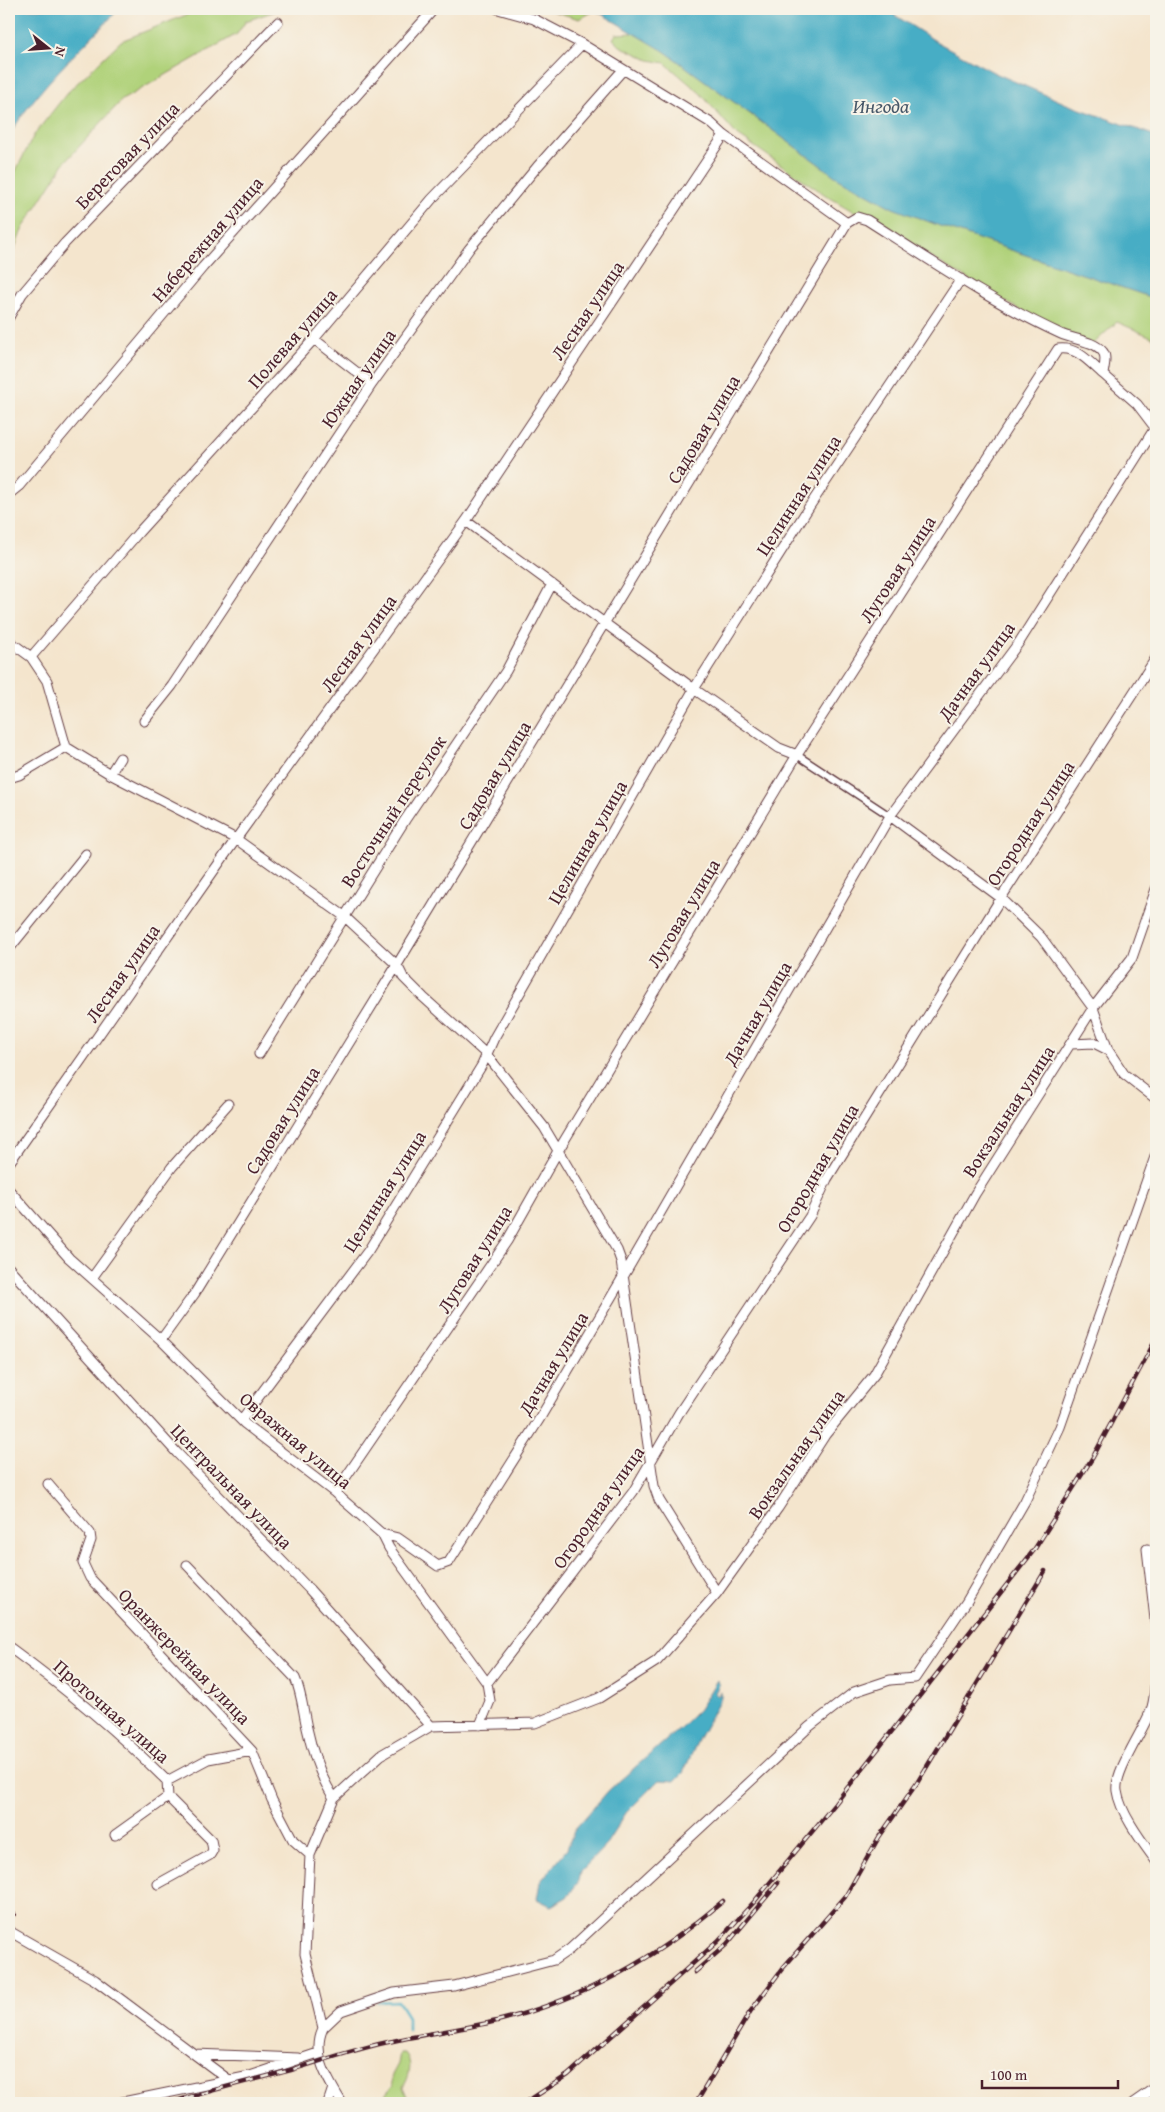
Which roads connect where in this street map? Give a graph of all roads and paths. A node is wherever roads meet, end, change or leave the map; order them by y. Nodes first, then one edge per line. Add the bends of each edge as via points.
1 (434, 9) edge
2 (498, 9) edge
3 (278, 22) dead end
4 (582, 44) junction
5 (622, 71) junction
6 (724, 135) junction
7 (847, 223) junction
8 (961, 279) junction
9 (9, 318) edge
10 (314, 339) junction
11 (1103, 374) junction
12 (372, 384) junction
13 (1155, 428) edge
14 (9, 494) edge
15 (466, 521) junction
16 (552, 584) junction
17 (605, 623) junction
18 (9, 641) edge
19 (31, 657) junction
20 (1156, 658) edge
21 (694, 689) junction
22 (144, 722) dead end
23 (66, 747) junction
24 (797, 755) junction
25 (120, 758) dead end
26 (110, 774) junction
27 (9, 778) edge
28 (890, 816) junction
29 (236, 839) junction
30 (86, 854) dead end
31 (1156, 889) edge
32 (1001, 898) junction
33 (344, 916) junction
34 (9, 949) edge
35 (397, 965) junction
36 (1093, 1008) junction
37 (1070, 1044) junction
38 (1108, 1050) junction
39 (259, 1054) dead end
40 (486, 1054) junction
41 (1156, 1099) edge
42 (228, 1104) dead end
43 (558, 1151) junction
44 (1156, 1154) edge
45 (9, 1163) edge
46 (9, 1190) edge
47 (9, 1268) edge
48 (623, 1277) junction
49 (92, 1278) junction
50 (161, 1340) junction
51 (242, 1419) junction
52 (651, 1462) junction
53 (48, 1484) dead end
54 (335, 1494) junction
55 (382, 1534) junction
56 (1147, 1549) dead end
57 (187, 1565) dead end
58 (717, 1593) junction
59 (1156, 1628) edge
60 (9, 1647) edge
61 (1156, 1676) edge
62 (487, 1683) junction
63 (480, 1725) junction
64 (431, 1726) junction
65 (252, 1751) junction
66 (167, 1781) junction
67 (168, 1797) junction
68 (334, 1798) junction
69 (116, 1835) dead end
70 (310, 1855) junction
71 (1156, 1861) edge
72 (158, 1884) dead end
73 (9, 1931) edge
74 (323, 2028) junction
75 (318, 2053) junction
76 (194, 2054) junction
77 (298, 2058) junction
78 (229, 2080) junction
79 (1156, 2087) edge
80 (333, 2088) junction
81 (118, 2103) edge
82 (328, 2103) edge
83 (342, 2103) edge
84 (1133, 2103) edge

1 - 14 street, Набережная улица via 203,267
2 - 4 street via 534,19
3 - 9 street, Береговая улица via 65,243 22,294
4 - 5 street
4 - 10 street, Полевая улица via 432,199
5 - 6 street via 711,123
5 - 12 street, Южная улица via 536,167 469,249
6 - 7 street
6 - 15 street, Лесная улица
7 - 8 street via 857,217 867,220
7 - 17 street, Садовая улица
8 - 11 street via 1061,334 1097,347 1103,352
8 - 21 street, Целинная улица via 809,507
10 - 12 street
10 - 19 street, Полевая улица
11 - 13 street via 1137,404
11 - 24 street, Луговая улица via 1076,351 1058,349
12 - 22 street, Южная улица via 172,686
13 - 28 street, Дачная улица via 1020,641
15 - 16 street
15 - 29 street, Лесная улица
16 - 17 street
16 - 33 street, Восточный переулок via 506,670
17 - 21 street
17 - 35 street, Садовая улица
18 - 19 street
19 - 23 street via 47,681
20 - 32 street, Огородная улица
21 - 24 street via 779,748
21 - 40 street, Целинная улица
23 - 26 street
23 - 27 street
24 - 28 street
24 - 43 street, Луговая улица
25 - 26 street
26 - 29 street
28 - 32 street
28 - 48 street, Дачная улица
29 - 33 street
29 - 45 street, Лесная улица
30 - 34 street
31 - 36 street, Вокзальная улица via 1132,958
32 - 36 street via 1040,937
32 - 52 street, Огородная улица via 827,1179 810,1216 679,1413
33 - 35 street
33 - 39 street, Восточный переулок
35 - 40 street via 403,977 423,997
35 - 50 street, Садовая улица via 195,1293
36 - 37 street, Вокзальная улица
36 - 38 street
37 - 38 street via 1094,1043
37 - 58 street, Вокзальная улица via 975,1194 874,1375 825,1435
38 - 41 street via 1124,1074
40 - 43 street via 544,1127
40 - 51 street, Целинная улица via 368,1251
42 - 49 street via 172,1167
43 - 48 street via 617,1250
43 - 54 street, Луговая улица via 507,1241
44 - 74 street via 1060,1427 1025,1501 972,1593 915,1678 890,1680 854,1692 809,1727 570,1950 554,1960 454,1986 394,1993 341,2011
46 - 49 street, Овражная улица via 69,1258
47 - 64 street, Центральная улица via 176,1453 309,1589
48 - 52 street
48 - 55 street, Дачная улица via 540,1418 449,1562 438,1566 398,1538
49 - 50 street, Овражная улица
50 - 51 street, Овражная улица
51 - 54 street, Овражная улица
52 - 58 street via 659,1500
52 - 62 street, Огородная улица via 633,1492
53 - 65 street, Оранжерейная улица via 90,1533 91,1540 83,1564 90,1578
54 - 55 street, Овражная улица
55 - 62 street, Овражная улица
56 - 59 street
57 - 68 street via 295,1678 310,1740 325,1785
58 - 63 street, Вокзальная улица via 657,1661 599,1698 535,1723
60 - 66 street, Проточная улица via 68,1690 123,1737
61 - 71 street via 1152,1706 1133,1750 1119,1772 1117,1791 1126,1815
62 - 63 street via 490,1701
63 - 64 street, Вокзальная улица
64 - 68 street, Вокзальная улица via 381,1755
65 - 66 street via 208,1759
65 - 70 street, Оранжерейная улица via 293,1840
66 - 67 street, Проточная улица
67 - 69 street
67 - 72 street via 211,1840 213,1850 210,1855
68 - 70 street, Вокзальная улица
70 - 74 street, Вокзальная улица via 305,1954
73 - 76 street via 95,1980
74 - 75 street via 318,2038
75 - 77 street
75 - 80 street
76 - 77 street
76 - 78 street
77 - 78 street
78 - 81 street
79 - 84 street
80 - 82 street
80 - 83 street

